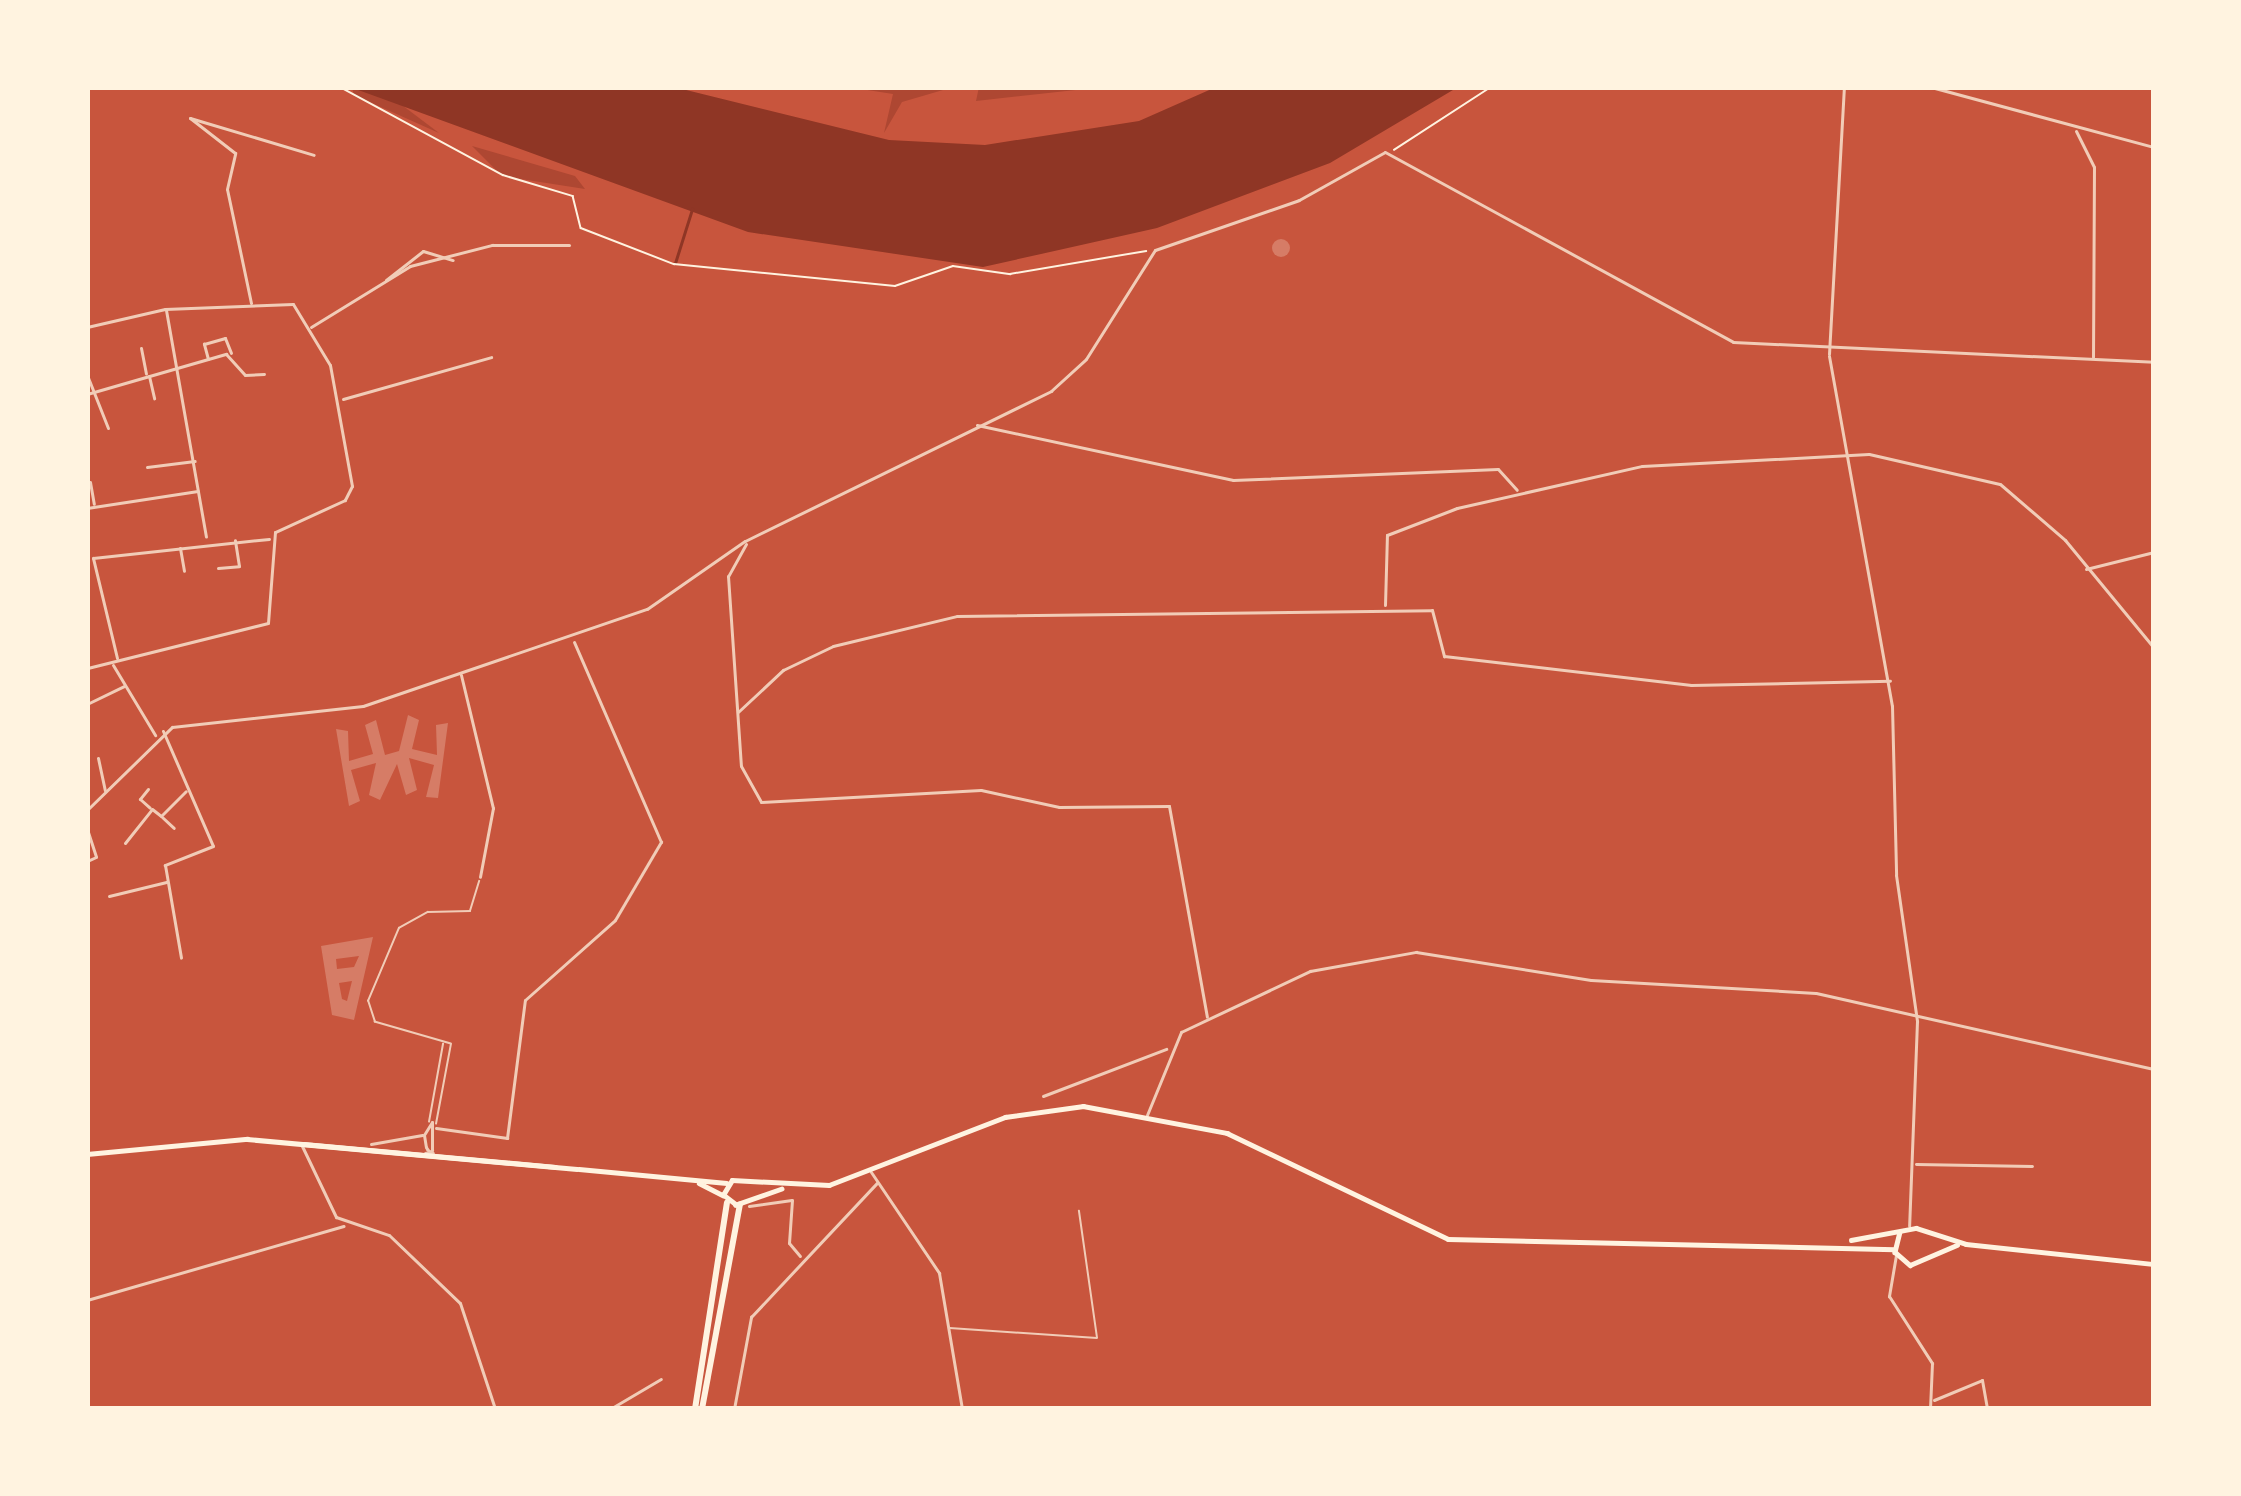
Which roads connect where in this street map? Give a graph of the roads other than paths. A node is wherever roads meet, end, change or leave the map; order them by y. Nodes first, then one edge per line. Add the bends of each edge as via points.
1 (1844, 87) edge
2 (1931, 87) edge
3 (2076, 131) junction
4 (2154, 147) edge
5 (314, 155) dead end
6 (569, 245) dead end
7 (455, 261) junction
8 (386, 281) junction
9 (251, 303) junction
10 (165, 308) junction
11 (87, 328) edge
12 (309, 328) junction
13 (141, 348) dead end
14 (1829, 354) junction
15 (231, 355) junction
16 (491, 357) dead end
17 (2093, 357) junction
18 (208, 358) junction
19 (2154, 362) edge
20 (178, 367) junction
21 (147, 374) junction
22 (264, 374) dead end
23 (87, 375) edge
24 (94, 392) junction
25 (87, 394) edge
26 (154, 398) dead end
27 (340, 400) junction
28 (976, 425) junction
29 (108, 428) dead end
30 (1844, 454) junction
31 (197, 460) junction
32 (147, 466) dead end
33 (91, 482) dead end
34 (200, 490) junction
35 (1519, 492) junction
36 (94, 507) junction
37 (87, 508) edge
38 (235, 538) junction
39 (207, 540) junction
40 (271, 540) junction
41 (745, 541) junction
42 (180, 547) junction
43 (2154, 552) edge
44 (89, 567) edge
45 (218, 568) dead end
46 (2085, 569) junction
47 (184, 571) dead end
48 (1384, 607) junction
49 (574, 642) junction
50 (2154, 648) edge
51 (115, 661) junction
52 (87, 668) edge
53 (461, 675) junction
54 (1890, 681) junction
55 (126, 686) junction
56 (87, 704) edge
57 (738, 712) junction
58 (164, 730) junction
59 (155, 735) junction
60 (98, 758) dead end
61 (148, 789) dead end
62 (105, 790) junction
63 (188, 790) junction
64 (88, 807) edge
65 (152, 809) junction
66 (161, 816) junction
67 (175, 828) dead end
68 (87, 829) edge
69 (125, 843) dead end
70 (87, 861) edge
71 (480, 877) joint
72 (168, 882) junction
73 (110, 896) dead end
74 (181, 958) dead end
75 (1208, 1018) junction
76 (1916, 1018) junction
77 (444, 1041) junction
78 (1166, 1049) junction
79 (2154, 1070) edge
80 (1043, 1096) dead end
81 (1147, 1115) junction
82 (431, 1128) junction
83 (280, 1141) junction
84 (302, 1144) junction
85 (371, 1144) junction
86 (430, 1150) junction
87 (87, 1154) edge
88 (405, 1154) junction
89 (440, 1157) junction
90 (1916, 1164) junction
91 (2032, 1166) dead end
92 (577, 1169) junction
93 (871, 1172) junction
94 (688, 1180) junction
95 (726, 1183) junction
96 (877, 1183) junction
97 (746, 1186) junction
98 (782, 1189) junction
99 (725, 1199) junction
100 (745, 1203) junction
101 (1079, 1211) dead end
102 (1914, 1212) junction
103 (346, 1223) junction
104 (1908, 1228) junction
105 (1920, 1229) junction
106 (1900, 1232) junction
107 (1928, 1235) junction
108 (1840, 1241) junction
109 (1966, 1244) junction
110 (1895, 1252) junction
111 (1930, 1253) junction
112 (802, 1258) junction
113 (1905, 1263) junction
114 (2154, 1264) edge
115 (1892, 1270) junction
116 (87, 1300) edge
117 (948, 1328) junction
118 (661, 1379) dead end
119 (1933, 1400) junction
120 (495, 1409) edge
121 (610, 1409) edge
122 (698, 1409) edge
123 (734, 1409) edge
124 (962, 1409) edge
125 (1930, 1409) edge
126 (1987, 1409) edge

1 - 14 street
2 - 3 street
3 - 4 street
3 - 17 street via 2094,167
5 - 9 street via 190,118 235,154 227,189
6 - 7 street via 492,245
7 - 8 street
7 - 8 street via 423,251
8 - 12 street
9 - 10 street
9 - 12 street via 293,304
10 - 11 street
10 - 20 street
12 - 27 street
13 - 21 street
14 - 17 street
14 - 28 street via 1732,342 1390,152 1299,200 1155,250 1070,377
14 - 30 street
15 - 18 street
15 - 18 street via 225,338 204,344
15 - 22 street via 245,375
16 - 27 street
17 - 19 street
18 - 20 street
20 - 21 street
20 - 31 street
21 - 24 street
21 - 26 street
23 - 24 street
24 - 25 street
24 - 29 street
27 - 40 street via 349,497 292,517
28 - 35 street via 1233,480 1498,469
28 - 41 street
30 - 35 street via 1642,466
30 - 46 street via 2000,484
30 - 54 street
31 - 32 street
31 - 34 street
33 - 36 street
34 - 36 street
34 - 39 street
35 - 48 street via 1387,535
36 - 37 street
38 - 39 street
38 - 40 street
38 - 45 street via 239,566
39 - 42 street
40 - 51 street via 271,621
41 - 49 street
41 - 57 street via 728,576
42 - 44 street via 93,558
42 - 47 street
43 - 46 street
44 - 51 street
46 - 50 street
48 - 54 street via 1437,614 1444,656 1691,685
48 - 57 street via 932,619 783,670
49 - 53 street
49 - 82 street via 661,842 615,920 525,1000 507,1138
51 - 52 street
51 - 55 street
53 - 58 street via 348,710
53 - 71 street via 493,808
54 - 76 street via 1896,875
55 - 56 street
55 - 59 street
57 - 75 street via 745,782 766,803 791,792 981,790 1059,807 1168,806
58 - 59 street
58 - 63 street
59 - 62 street
60 - 62 street
61 - 65 street via 140,799
62 - 64 street
63 - 66 street
63 - 72 street via 213,846 168,859
65 - 66 street
65 - 69 street
66 - 67 street
68 - 70 street via 96,857
71 - 77 lane via 470,911 428,912 389,938 368,1001 375,1022
72 - 73 street
72 - 74 street
75 - 76 street via 1310,971 1416,952 1591,980 1816,993
75 - 78 street
76 - 79 street
76 - 90 street
77 - 82 lane
77 - 82 lane via 451,1044
78 - 80 street
78 - 81 street
81 - 93 main road via 1024,1112
81 - 108 main road via 1227,1133 1448,1239
82 - 85 street
82 - 86 street
82 - 86 street
83 - 84 main road
83 - 85 main road
83 - 87 main road
84 - 88 main road
84 - 103 street via 327,1207
85 - 86 main road
86 - 88 street
86 - 89 street
86 - 92 main road
88 - 89 main road
89 - 92 main road
90 - 91 street
90 - 102 street
92 - 94 main road
93 - 96 street
93 - 98 main road
94 - 95 main road
94 - 99 main road
95 - 97 main road
95 - 99 main road
96 - 112 street
96 - 117 street via 939,1273
97 - 98 main road
97 - 100 main road
98 - 100 main road
99 - 100 main road
99 - 122 highway
100 - 112 street via 792,1200 789,1243
100 - 122 highway
101 - 117 lane via 1097,1338
102 - 104 street
102 - 105 street
103 - 116 street
103 - 120 street via 388,1235 453,1292
104 - 105 main road
104 - 106 main road
105 - 107 main road
106 - 108 main road
106 - 110 main road
107 - 109 main road
107 - 111 main road
108 - 110 main road
109 - 111 main road
109 - 114 main road
110 - 113 main road
110 - 115 street
111 - 113 main road
112 - 123 street via 749,1321
113 - 115 street
115 - 119 street via 1889,1296 1932,1363
117 - 124 street
118 - 121 street
119 - 125 street
119 - 126 street via 1982,1380

